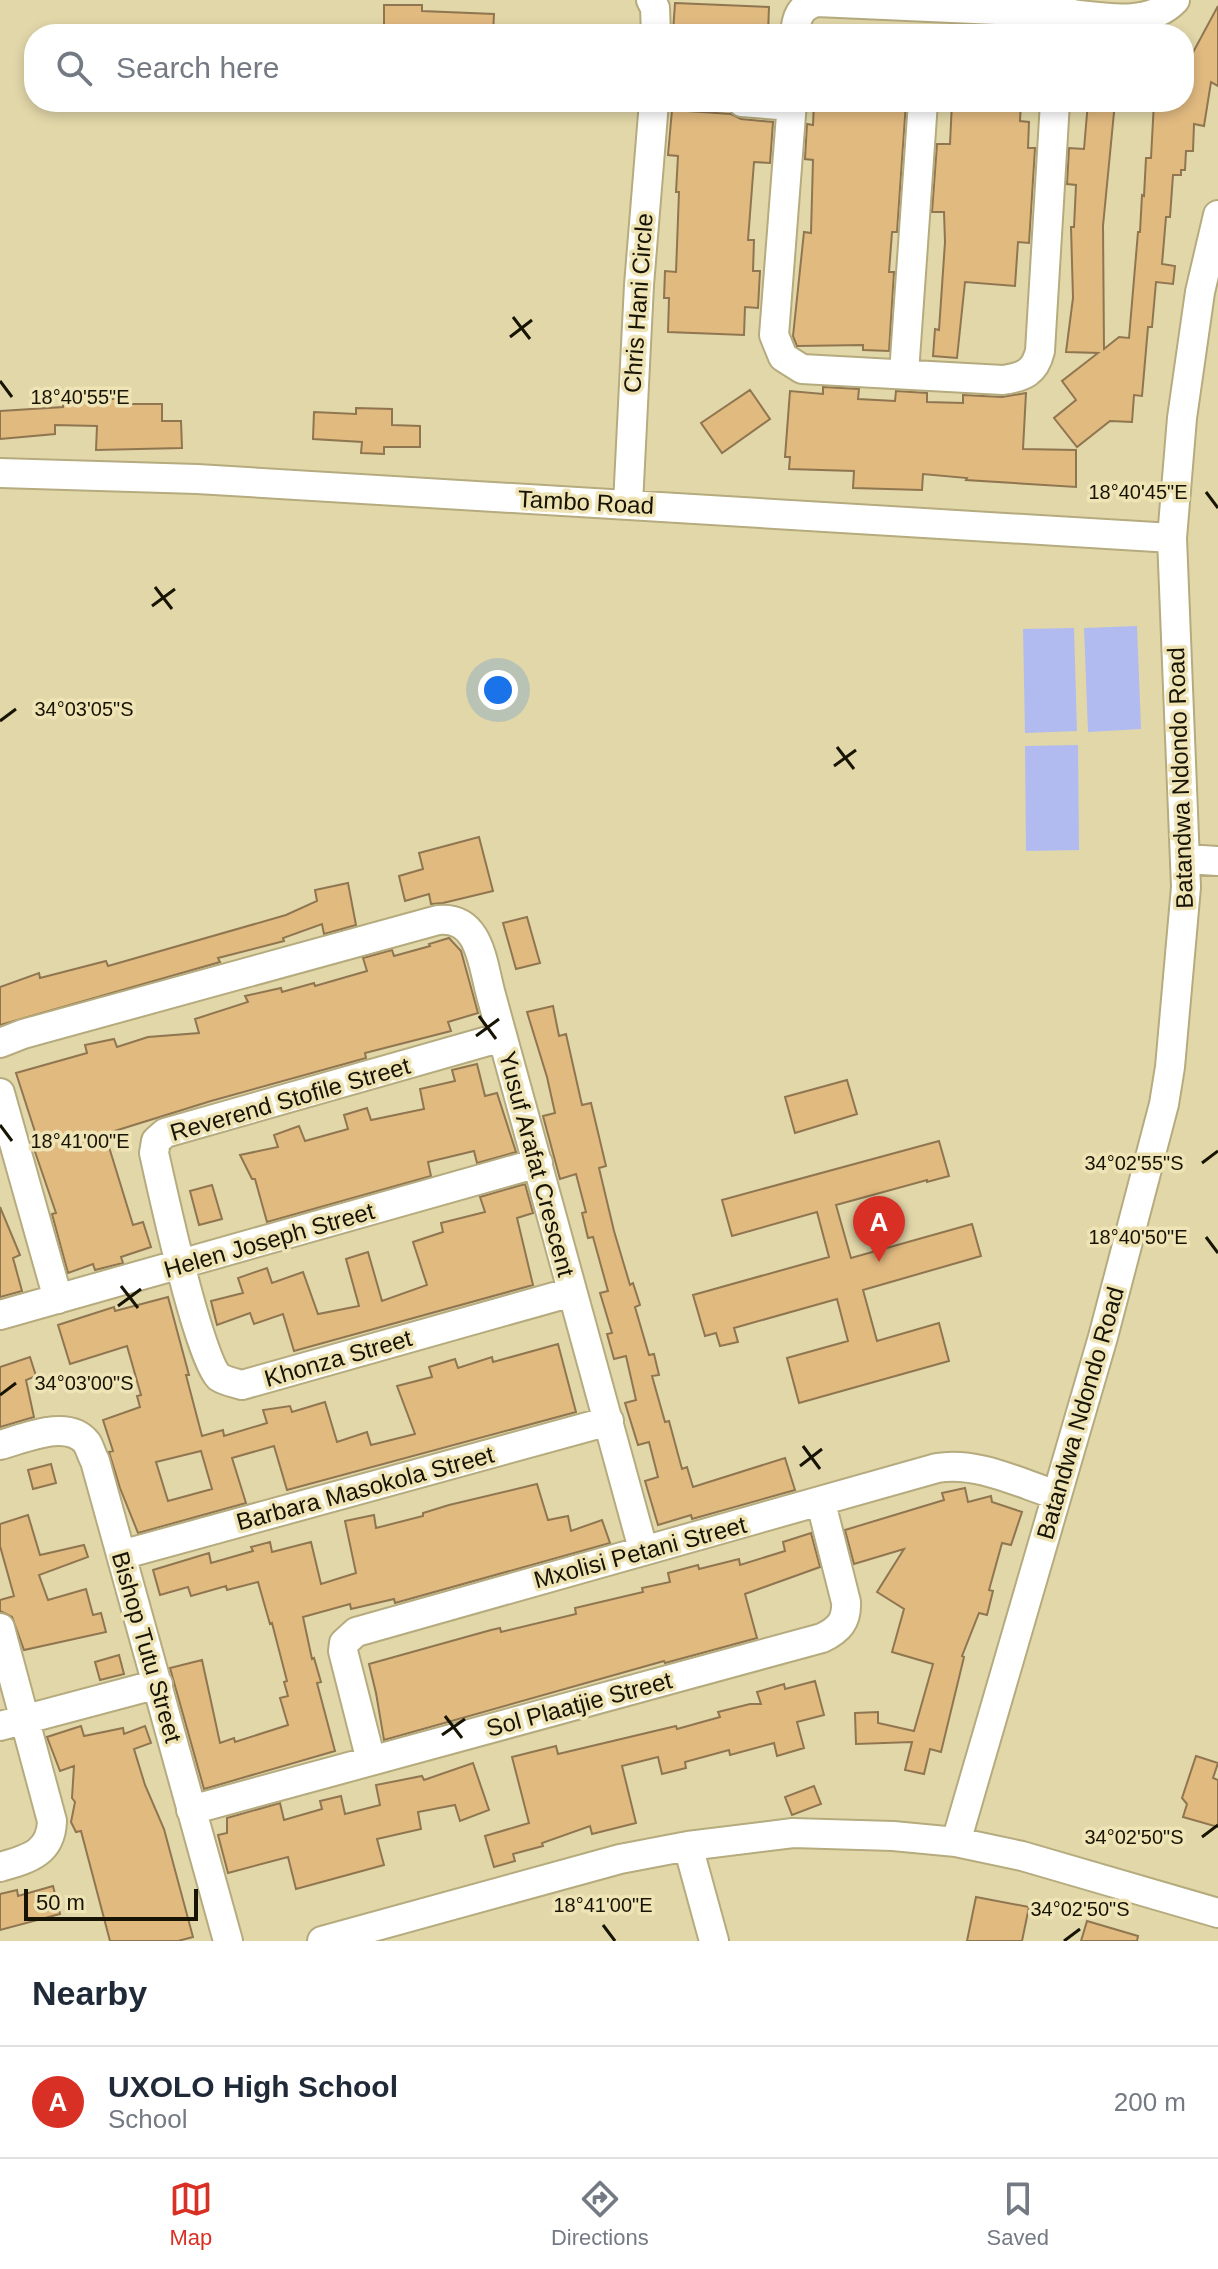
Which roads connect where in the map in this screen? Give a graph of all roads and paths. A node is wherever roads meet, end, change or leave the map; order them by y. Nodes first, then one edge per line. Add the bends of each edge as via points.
1 (651, 0) edge
2 (1175, 0) edge
3 (1061, 16) edge
4 (929, 21) edge
5 (656, 24) edge
6 (796, 24) edge
7 (653, 112) edge
8 (791, 112) edge
9 (922, 112) edge
10 (1054, 112) edge
11 (1218, 215) edge
12 (904, 373) junction
13 (0, 473) edge
14 (628, 504) junction
15 (1172, 538) junction
16 (1186, 859) junction
17 (1218, 861) edge
18 (502, 1037) junction
19 (0, 1043) edge
20 (0, 1093) edge
21 (538, 1163) junction
22 (181, 1266) junction
23 (572, 1292) junction
24 (58, 1299) junction
25 (0, 1315) edge
26 (609, 1421) junction
27 (0, 1445) edge
28 (1057, 1495) junction
29 (821, 1503) junction
30 (643, 1549) junction
31 (121, 1555) junction
32 (0, 1628) edge
33 (158, 1684) junction
34 (12, 1722) edge
35 (371, 1761) junction
36 (191, 1810) junction
37 (956, 1842) junction
38 (688, 1846) junction
39 (0, 1867) edge
40 (1218, 1913) edge
41 (228, 1941) edge
42 (322, 1941) edge
43 (714, 1941) edge

1 - 5 street
2 - 3 street via 1166,10 1141,17
3 - 4 street
4 - 6 street via 817,2 805,7
7 - 14 street, Chris Hani Circle
8 - 12 street via 774,335 778,348 802,369
9 - 12 street
10 - 12 street via 1037,362 1025,375 1003,380
11 - 15 street, Batandwa Ndondo Road via 1200,292 1182,418
13 - 14 street, Tambo Road
14 - 15 street, Tambo Road
15 - 16 street, Batandwa Ndondo Road
16 - 17 street
16 - 28 street, Batandwa Ndondo Road via 1164,1104
18 - 19 street, Yusuf Arafat Crescent via 474,938 468,927 452,919
18 - 21 street, Yusuf Arafat Crescent
18 - 22 street, Reverend Stofile Street via 165,1133 156,1141 154,1153
20 - 24 street
21 - 22 street, Helen Joseph Street
21 - 23 street, Yusuf Arafat Crescent
22 - 23 street, Khonza Street via 209,1363 220,1377 242,1385
22 - 24 street, Helen Joseph Street
23 - 26 street, Yusuf Arafat Crescent
24 - 25 street, Helen Joseph Street
26 - 30 street, Yusuf Arafat Crescent
26 - 31 street, Barbara Masokola Street
27 - 31 street, Bishop Tutu Street via 57,1431 86,1441
28 - 29 street, Mxolisi Petani Street via 956,1465
28 - 37 street, Batandwa Ndondo Road
29 - 30 street, Mxolisi Petani Street
29 - 35 street, Sol Plaatjie Street via 846,1602 847,1613 834,1632
30 - 35 street, Mxolisi Petani Street via 349,1636 343,1651
31 - 33 street, Bishop Tutu Street
32 - 34 street
33 - 34 street
33 - 36 street, Bishop Tutu Street
34 - 39 street via 52,1830 37,1855
35 - 36 street, Sol Plaatjie Street
36 - 41 street, Bishop Tutu Street
37 - 38 street via 793,1833
37 - 40 street
38 - 42 street via 620,1859
38 - 43 street

